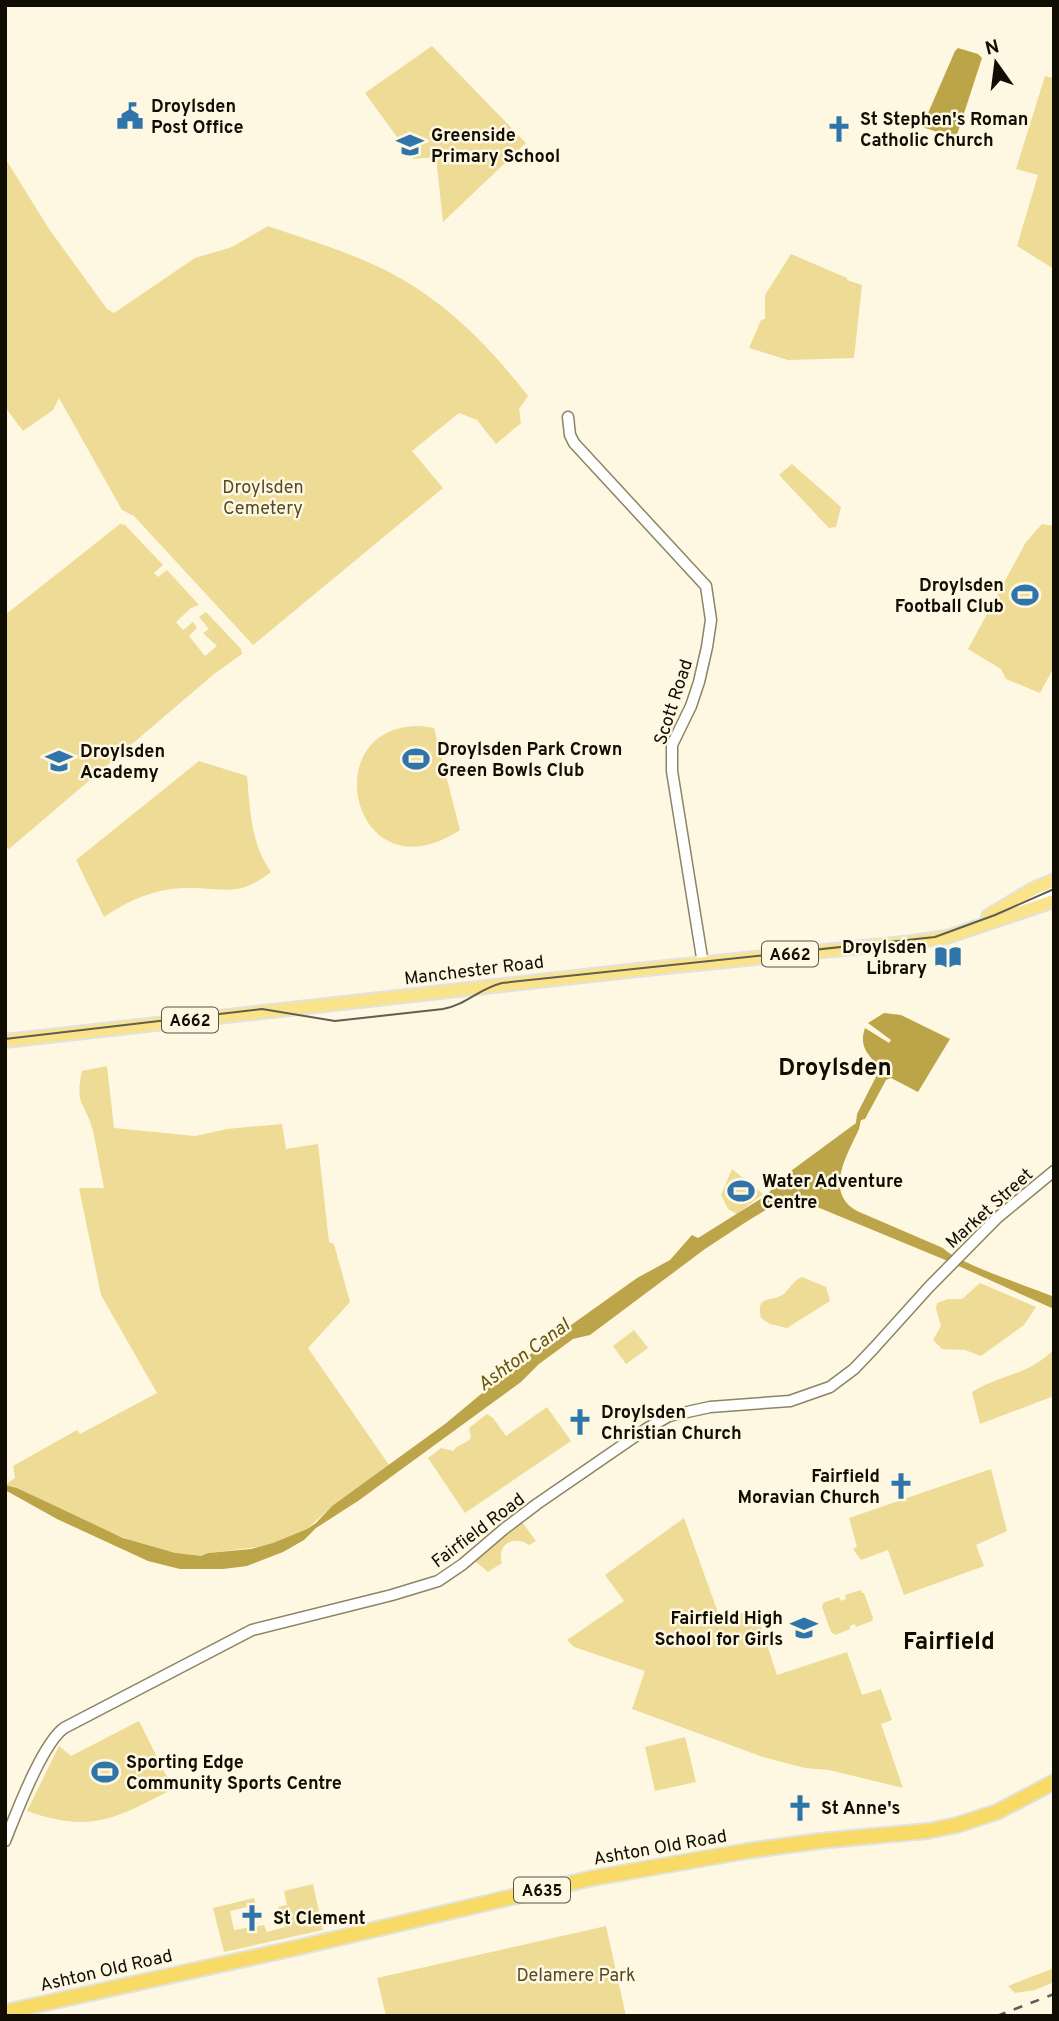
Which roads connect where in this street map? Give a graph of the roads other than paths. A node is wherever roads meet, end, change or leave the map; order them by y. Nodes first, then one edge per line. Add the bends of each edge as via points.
1 (568, 417) dead end
2 (1054, 880) edge
3 (1054, 892) edge
4 (1054, 901) edge
5 (984, 918) junction
6 (947, 937) junction
7 (703, 964) junction
8 (5, 1041) edge
9 (1054, 1171) edge
10 (947, 1269) joint
11 (1054, 1782) edge
12 (5, 1842) edge
13 (5, 2012) edge

1 - 7 street, Scott Road via 574,443 706,586 711,620 707,647 671,758
2 - 5 main road, Manchester Road / A662
3 - 5 street
4 - 6 main road, Manchester Road / A662
5 - 6 main road, Manchester Road / A662
6 - 7 main road, Manchester Road / A662
7 - 8 main road, Manchester Road / A662
9 - 10 street, Market Street via 997,1218
10 - 12 street, Fairfield Road via 854,1369 824,1391 798,1400 710,1407 668,1416 543,1500 438,1581 252,1630 64,1728 55,1735
11 - 13 highway, Ashton Old Road / A635 via 998,1812 957,1825 798,1844 593,1878

